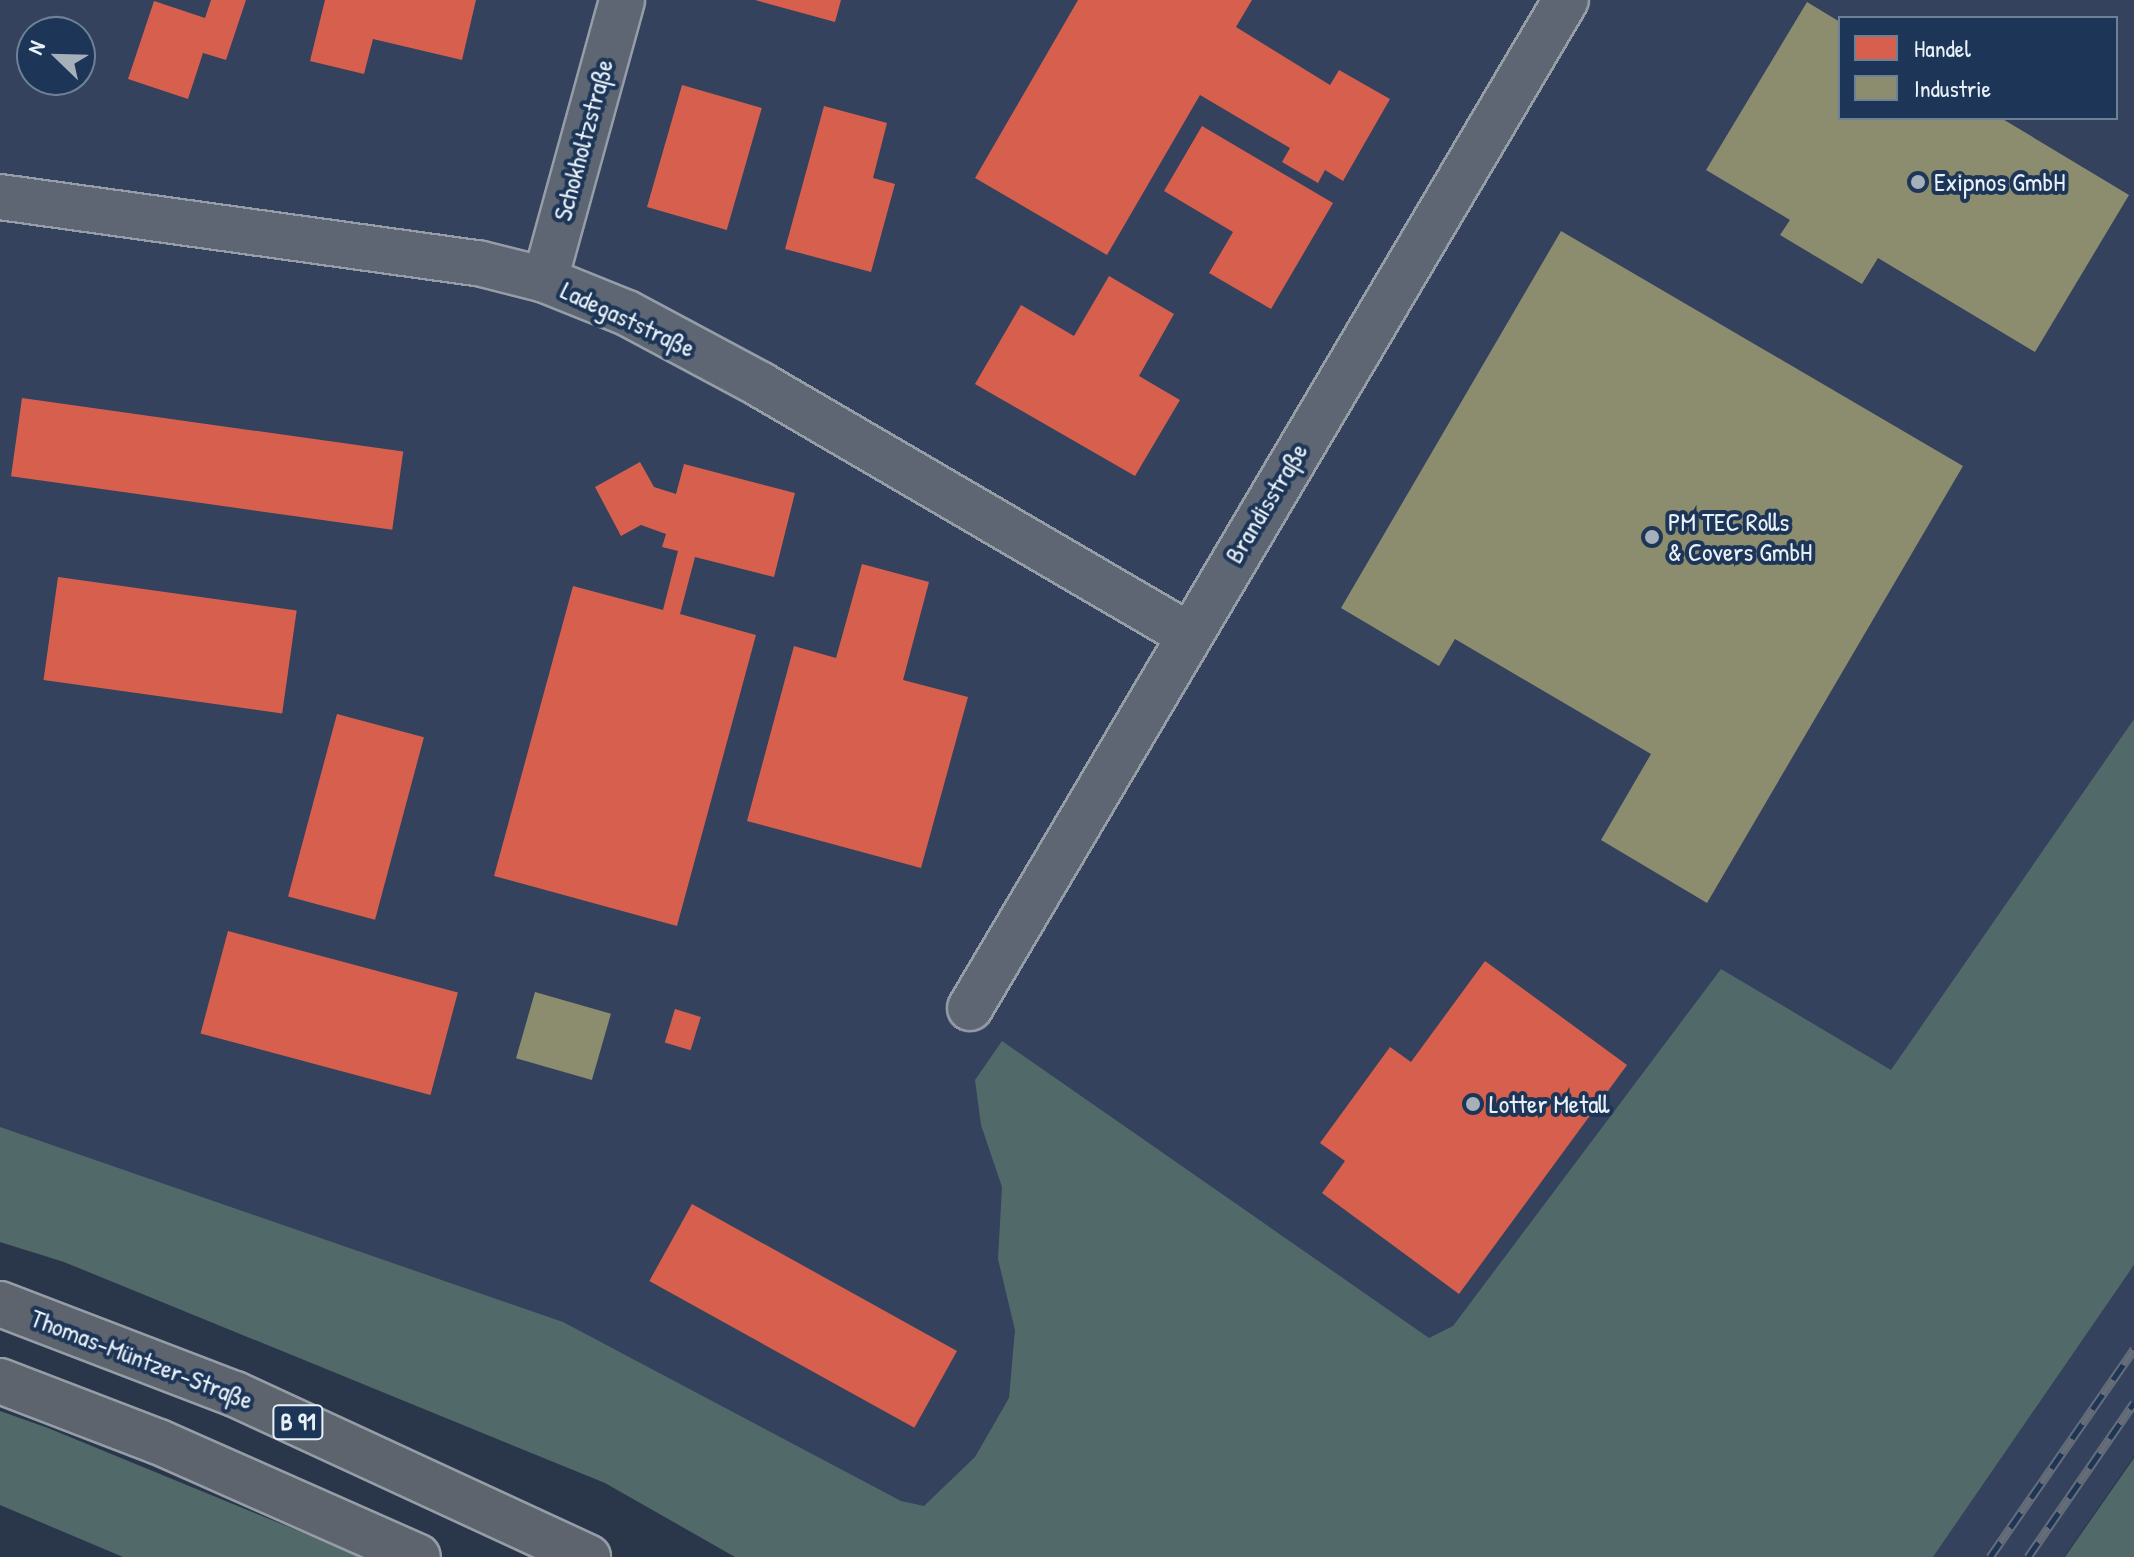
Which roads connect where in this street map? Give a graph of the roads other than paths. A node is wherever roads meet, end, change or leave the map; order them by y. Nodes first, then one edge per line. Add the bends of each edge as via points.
1 (622, 0) edge
2 (1566, 0) edge
3 (0, 197) edge
4 (545, 280) junction
5 (1188, 635) junction
6 (970, 1008) dead end
7 (0, 1304) edge
8 (0, 1381) edge
9 (418, 1557) edge
10 (588, 1557) edge

1 - 4 street, Schokholtzstraße
2 - 5 street, Brandisstraße
3 - 4 street, Ladegaststraße via 478,263
4 - 5 street, Ladegaststraße via 627,313 761,385
5 - 6 street, Brandisstraße
7 - 10 main road, Thomas-Müntzer-Straße / B 91 via 235,1394
8 - 9 main road via 159,1442

